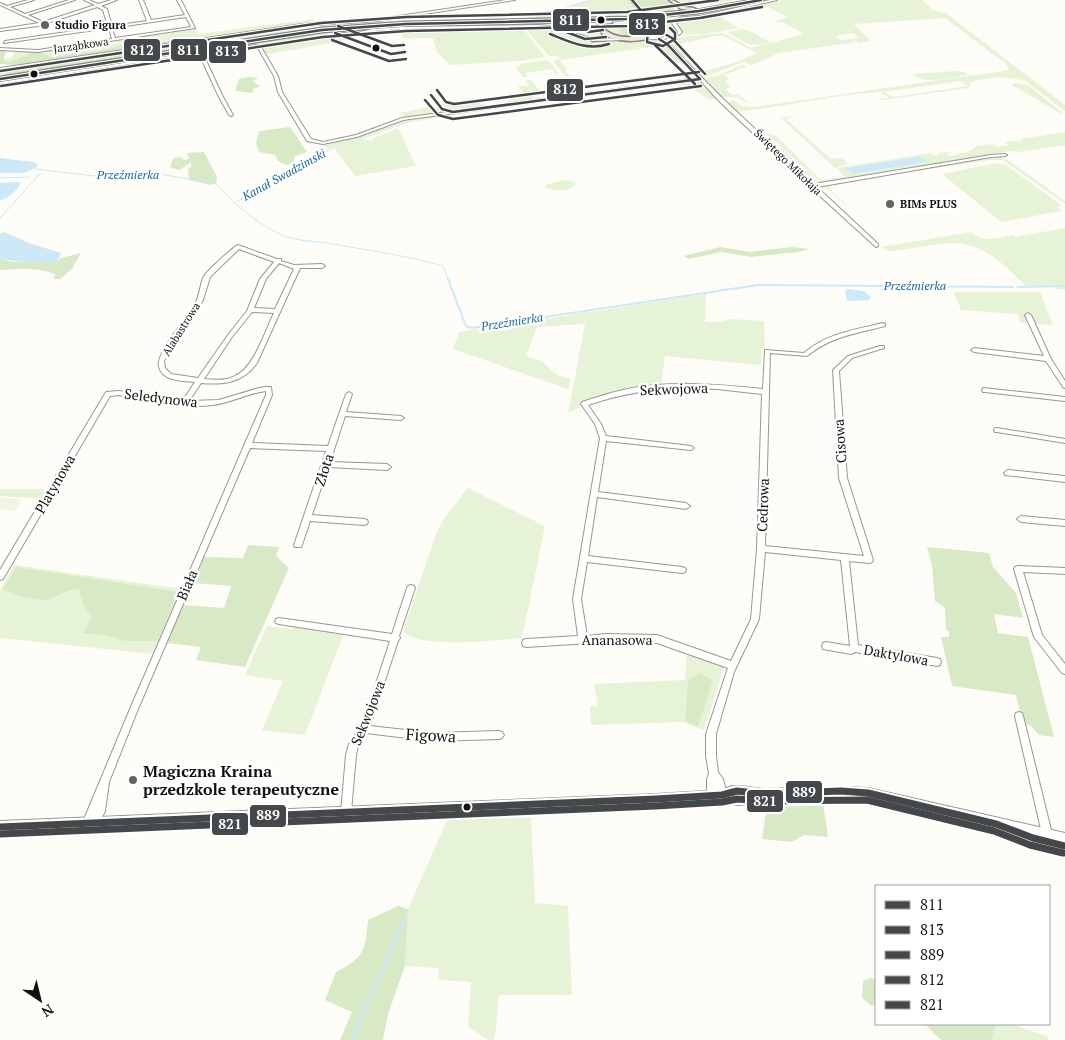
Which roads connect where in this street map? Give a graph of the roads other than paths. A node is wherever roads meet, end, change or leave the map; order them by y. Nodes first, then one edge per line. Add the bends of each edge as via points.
1 (32, 0) edge
2 (73, 0) edge
3 (86, 0) edge
4 (114, 0) edge
5 (141, 0) edge
6 (180, 0) edge
7 (513, 0) edge
8 (632, 0) edge
9 (670, 0) edge
10 (750, 0) edge
11 (760, 0) edge
12 (775, 0) edge
13 (0, 4) edge
14 (98, 5) junction
15 (714, 7) junction
16 (7, 8) junction
17 (659, 14) junction
18 (24, 15) junction
19 (643, 15) junction
20 (187, 16) junction
21 (149, 21) junction
22 (544, 22) junction
23 (42, 23) junction
24 (110, 26) junction
25 (22, 27) junction
26 (0, 30) edge
27 (300, 33) junction
28 (339, 33) joint
29 (656, 35) junction
30 (606, 36) junction
31 (666, 36) junction
32 (23, 39) junction
33 (114, 40) junction
34 (594, 40) junction
35 (624, 40) junction
36 (5, 42) dead end
37 (667, 44) junction
38 (0, 49) edge
39 (202, 55) junction
40 (0, 71) edge
41 (0, 79) edge
42 (700, 79) junction
43 (0, 83) edge
44 (231, 115) dead end
45 (1005, 155) dead end
46 (812, 186) junction
47 (876, 245) dead end
48 (279, 260) junction
49 (296, 266) junction
50 (322, 266) dead end
51 (250, 310) junction
52 (278, 312) junction
53 (1028, 315) dead end
54 (883, 326) dead end
55 (882, 347) dead end
56 (974, 350) dead end
57 (1048, 359) junction
58 (198, 381) junction
59 (1065, 386) edge
60 (269, 389) joint
61 (985, 390) dead end
62 (110, 392) joint
63 (766, 392) junction
64 (349, 394) dead end
65 (1065, 398) edge
66 (185, 402) junction
67 (343, 414) junction
68 (401, 418) dead end
69 (997, 430) dead end
70 (603, 438) junction
71 (1065, 441) edge
72 (248, 445) junction
73 (691, 448) dead end
74 (331, 449) junction
75 (327, 464) junction
76 (387, 468) dead end
77 (1008, 473) dead end
78 (1065, 479) edge
79 (594, 494) junction
80 (686, 506) dead end
81 (308, 518) junction
82 (1021, 519) dead end
83 (364, 522) dead end
84 (1065, 523) edge
85 (298, 545) dead end
86 (762, 548) junction
87 (583, 558) junction
88 (845, 559) junction
89 (682, 570) dead end
90 (1065, 571) edge
91 (0, 578) edge
92 (411, 588) dead end
93 (279, 621) dead end
94 (396, 638) junction
95 (583, 639) junction
96 (526, 643) dead end
97 (826, 646) dead end
98 (854, 648) junction
99 (937, 662) dead end
100 (733, 666) junction
101 (1065, 670) edge
102 (1019, 716) dead end
103 (364, 729) junction
104 (499, 735) dead end
105 (717, 796) junction
106 (346, 812) junction
107 (91, 823) junction
108 (0, 827) edge
109 (1048, 838) junction
110 (1065, 839) edge
111 (1065, 846) edge

1 - 16 street
2 - 18 street
3 - 14 street
4 - 14 street
5 - 21 street
6 - 20 street
7 - 40 street via 379,20 251,32
8 - 19 street
9 - 15 main road via 686,9
9 - 17 main road via 678,9
10 - 15 main road
11 - 19 main road via 704,11
12 - 31 street via 679,19 674,23 679,34
13 - 16 street
14 - 23 street
14 - 24 street via 105,9
15 - 17 main road
16 - 18 street
17 - 40 main road via 319,26
18 - 23 street
19 - 22 main road
19 - 29 street, bridge via 651,22
19 - 30 main road via 602,23 599,27
20 - 21 street
20 - 33 street, Jarząbkowa via 192,28
21 - 24 street
22 - 27 main road via 404,24
22 - 30 main road via 590,24
23 - 25 street
24 - 32 street
24 - 33 street
25 - 26 street
25 - 32 street
27 - 28 main road
27 - 41 main road
28 - 34 street via 421,27 539,26
29 - 30 main road
29 - 31 street
29 - 31 street
29 - 35 street
29 - 37 street, Świętego Mikołaja
30 - 34 main road
30 - 35 main road
31 - 37 street
32 - 36 street
33 - 38 street, Jarząbkowa via 38,51
34 - 35 street
37 - 42 street, Świętego Mikołaja
39 - 42 street via 259,47 295,119 309,140 317,143 365,134 402,119
39 - 43 street via 194,53
39 - 44 street
42 - 46 street, Świętego Mikołaja
45 - 46 street
46 - 47 street, Świętego Mikołaja
48 - 49 street, Alabastrowa
48 - 51 street via 263,279
48 - 58 street, Alabastrowa via 238,246 207,276 200,300 161,361 162,369 169,376
49 - 50 street
49 - 52 street, Alabastrowa
51 - 52 street
51 - 58 street
52 - 58 street, Alabastrowa via 250,369 231,380
53 - 57 street
54 - 63 street, Cedrowa via 839,335 805,355 767,351
55 - 88 street, Cisowa via 850,357 836,370 843,478 869,560
56 - 57 street
57 - 59 street
58 - 66 street
60 - 66 street, Seledynowa via 261,388 214,403
60 - 72 street, Biała
61 - 65 street
62 - 66 street, Seledynowa
62 - 91 street, Platynowa
63 - 70 street, Sekwojowa via 688,386 620,392 584,404
63 - 86 street, Cedrowa
64 - 67 street, Złota
67 - 68 street
67 - 74 street, Złota
69 - 71 street
70 - 73 street
70 - 79 street
72 - 74 street
72 - 107 street, Biała via 134,709
74 - 75 street, Złota
75 - 76 street
75 - 81 street, Złota
77 - 78 street
79 - 80 street
79 - 87 street
81 - 83 street
81 - 85 street, Złota
82 - 84 street
86 - 88 street
86 - 100 street, Cedrowa via 755,619
87 - 89 street
87 - 95 street via 577,599
88 - 98 street, Daktylowa
90 - 101 street via 1018,569 1038,637
92 - 94 street, Sekwojowa
93 - 94 street
94 - 103 street, Sekwojowa
95 - 96 street, Ananasowa
95 - 100 street, Ananasowa via 662,640
97 - 98 street
98 - 99 street, Daktylowa
100 - 105 street, Cedrowa via 712,732 712,779
102 - 109 street
103 - 104 street, Figowa via 432,737
103 - 106 street, Sekwojowa via 351,755
105 - 106 street
105 - 109 street via 730,799 754,798 764,794 868,793
106 - 107 street
107 - 108 street
109 - 110 street
109 - 111 street

